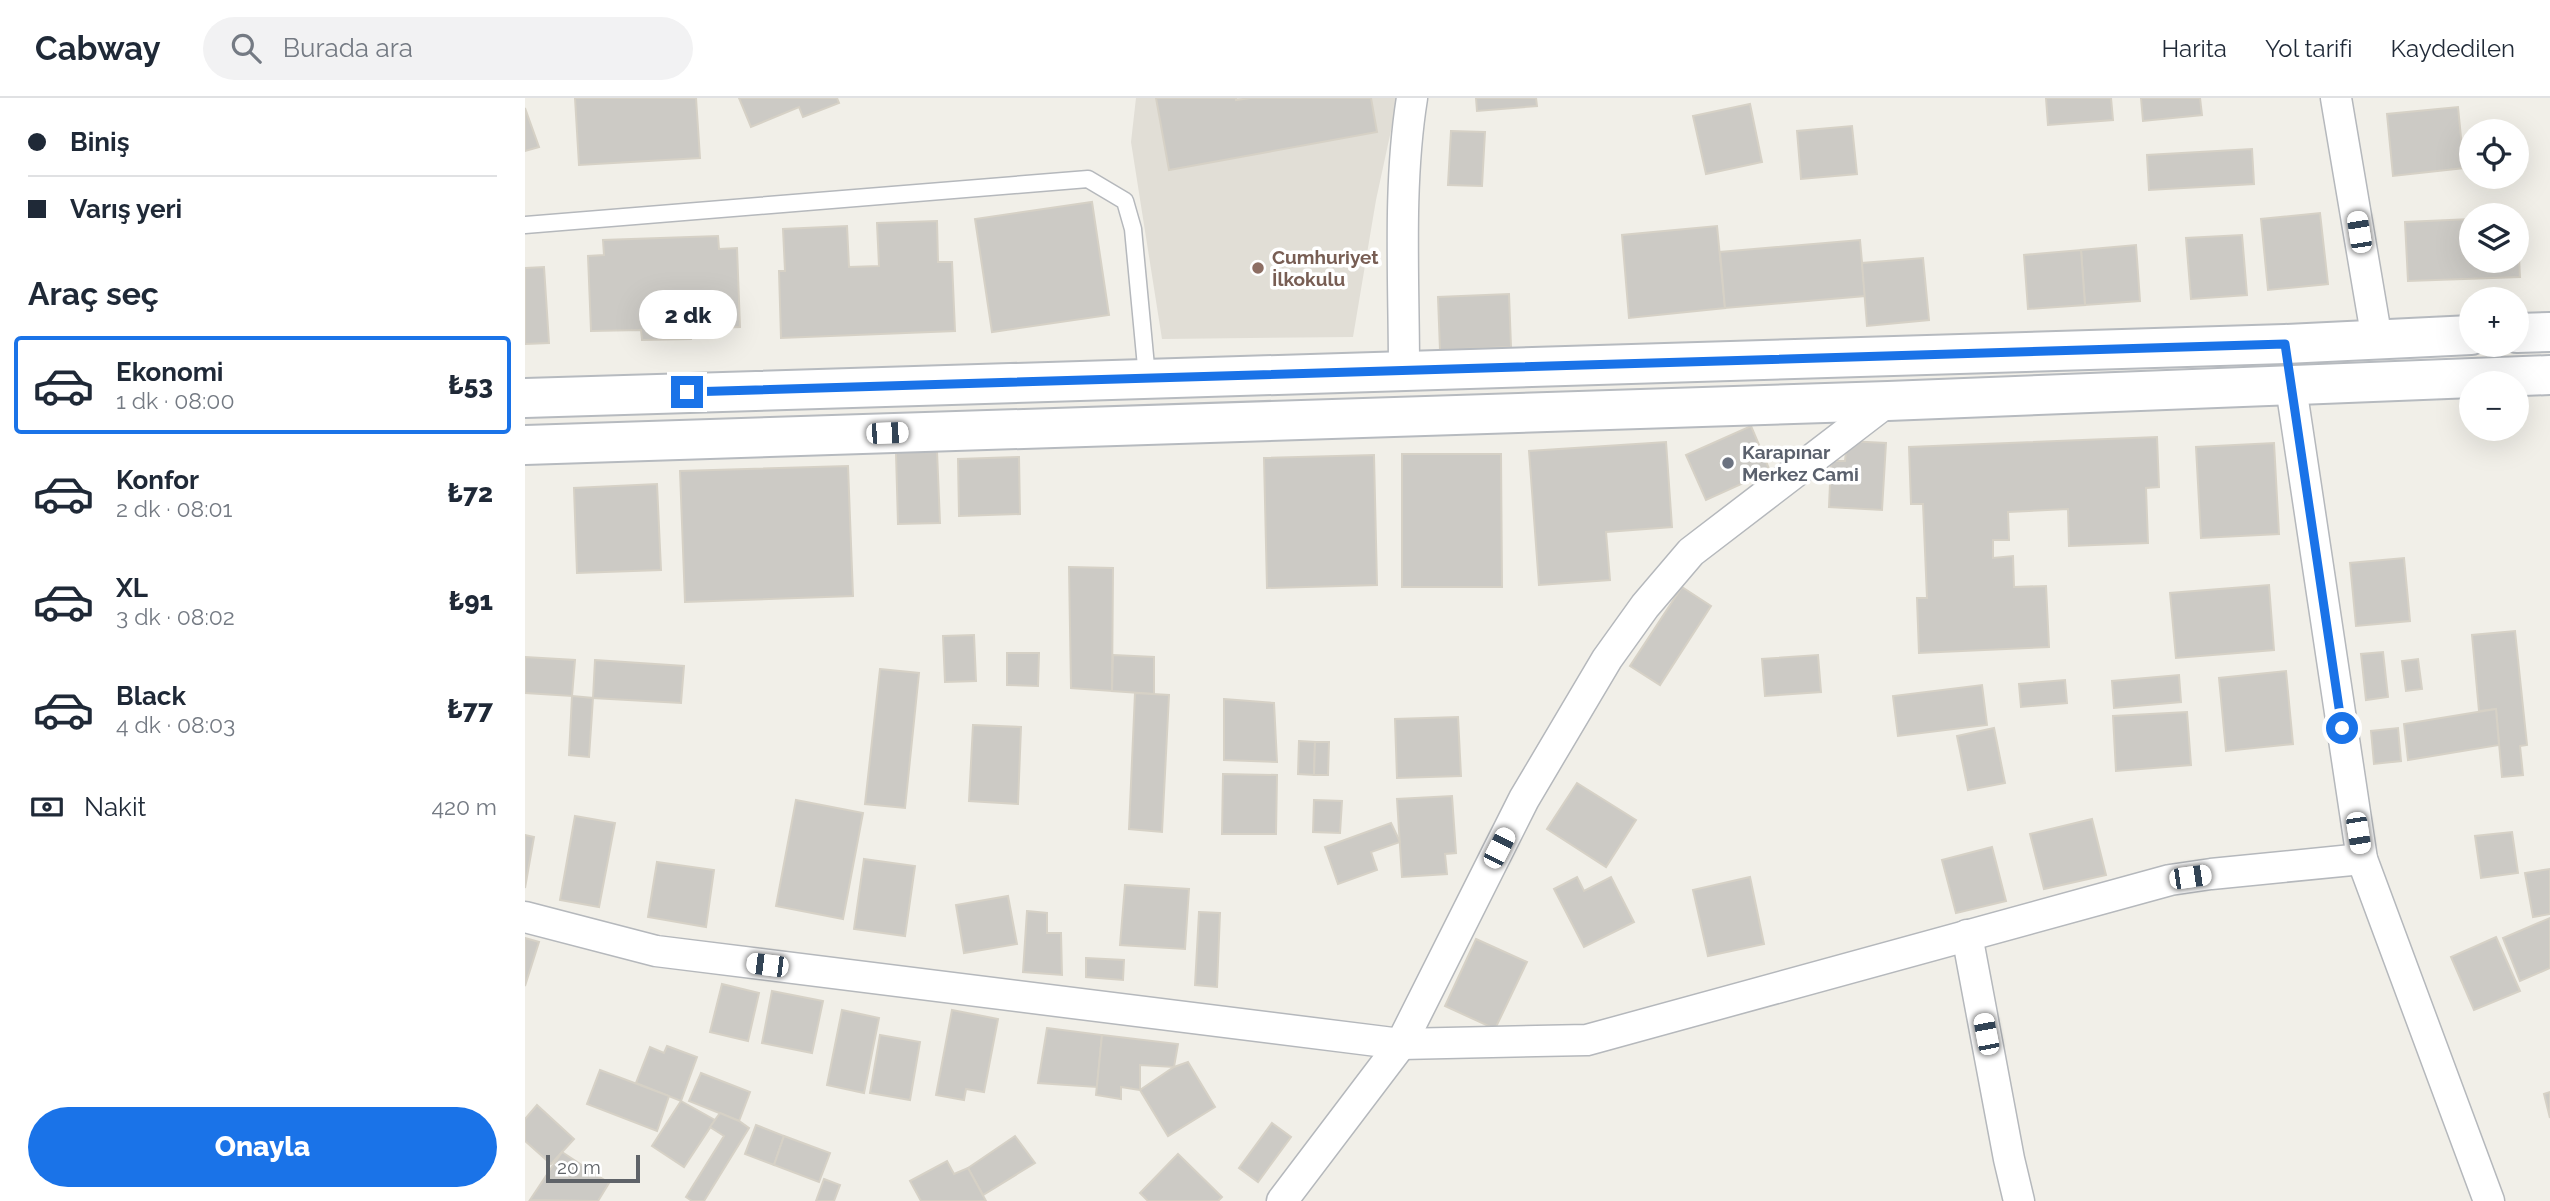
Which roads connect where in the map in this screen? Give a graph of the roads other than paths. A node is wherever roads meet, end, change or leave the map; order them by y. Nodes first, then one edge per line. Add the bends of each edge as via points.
1 (1412, 98) edge
2 (2336, 98) edge
3 (525, 225) edge
4 (2550, 332) edge
5 (2529, 333) edge
6 (2459, 336) edge
7 (2377, 340) junction
8 (2285, 344) junction
9 (1404, 369) junction
10 (2550, 375) edge
11 (1147, 377) junction
12 (2383, 382) junction
13 (2291, 387) junction
14 (525, 398) edge
15 (1888, 401) junction
16 (525, 445) edge
17 (2362, 859) junction
18 (525, 917) edge
19 (1967, 935) junction
20 (1401, 1044) junction
21 (1282, 1201) edge
22 (2019, 1201) edge
23 (2489, 1201) edge

1 - 9 street via 1406,181
2 - 7 street
3 - 11 lane via 1088,179 1125,201 1133,229
4 - 5 main road
6 - 7 main road
7 - 8 main road
7 - 12 main road
8 - 9 main road
8 - 13 main road
9 - 11 main road
10 - 12 main road
11 - 14 main road
12 - 13 main road
13 - 15 main road
13 - 17 street
15 - 16 main road
15 - 20 street via 1691,552 1645,606 1594,680 1524,799
17 - 19 street via 2170,880
17 - 23 street
18 - 20 street via 656,951
19 - 20 street via 1587,1040
19 - 22 street
20 - 21 street

